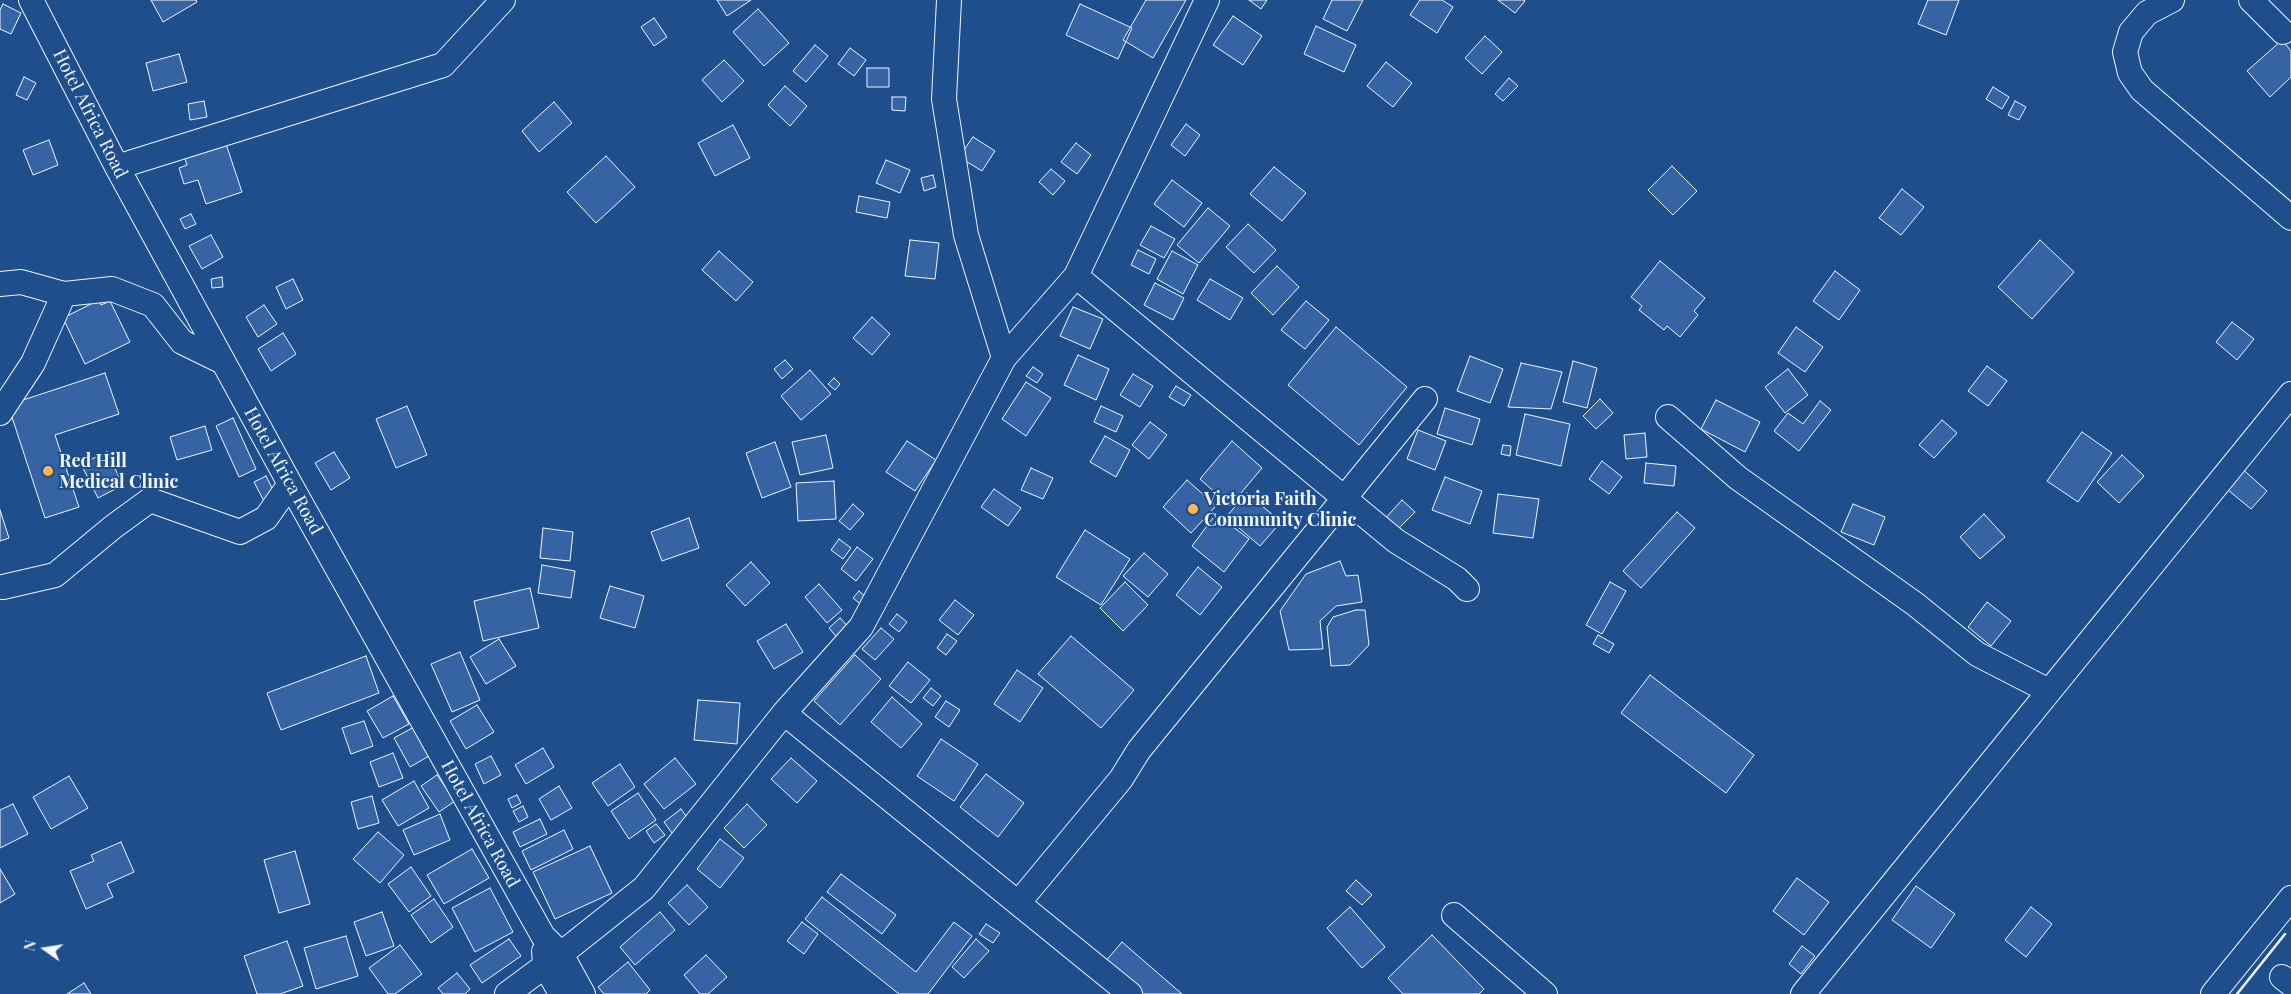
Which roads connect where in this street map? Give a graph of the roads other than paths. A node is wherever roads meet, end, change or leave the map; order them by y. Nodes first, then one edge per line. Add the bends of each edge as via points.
1 (31, 0) edge
2 (502, 0) edge
3 (949, 0) edge
4 (1207, 0) edge
5 (2172, 0) edge
6 (2251, 0) edge
7 (2283, 32) dead end
8 (117, 167) junction
9 (2291, 218) edge
10 (1076, 276) junction
11 (0, 284) edge
12 (64, 294) junction
13 (1004, 358) junction
14 (223, 362) junction
15 (2291, 394) edge
16 (1425, 399) dead end
17 (0, 413) edge
18 (1668, 417) dead end
19 (290, 484) junction
20 (1344, 496) junction
21 (3, 588) dead end
22 (1467, 589) dead end
23 (2049, 691) junction
24 (784, 713) junction
25 (1018, 902) junction
26 (2286, 913) edge
27 (1454, 915) dead end
28 (553, 960) junction
29 (506, 994) edge
30 (561, 994) edge
31 (583, 994) edge
32 (1130, 994) edge
33 (1545, 994) edge
34 (1804, 994) edge
35 (2213, 994) edge

1 - 8 street, Hotel Africa Road
2 - 8 street via 443,65
3 - 13 street via 944,99 966,235
4 - 10 street
5 - 9 street via 2147,12 2131,32 2125,52 2130,73 2142,90
6 - 7 street
8 - 14 street, Hotel Africa Road
10 - 13 street
10 - 20 street
11 - 12 street via 22,282
12 - 14 street via 112,289 153,305 182,342
12 - 17 street via 34,363
13 - 24 street via 861,627
14 - 19 street, Hotel Africa Road
15 - 23 street
16 - 20 street
18 - 23 street via 1738,478 1915,604 1976,654
19 - 21 street via 266,518 240,532 150,500 55,575
19 - 28 street, Hotel Africa Road via 543,936
20 - 22 street via 1396,541
20 - 25 street via 1139,750 1121,779
23 - 34 street
24 - 25 street
24 - 28 street via 644,888
25 - 32 street
26 - 35 street
27 - 33 street
28 - 29 street
28 - 30 street, Hotel Africa Road
28 - 31 street, Hotel Africa Road

